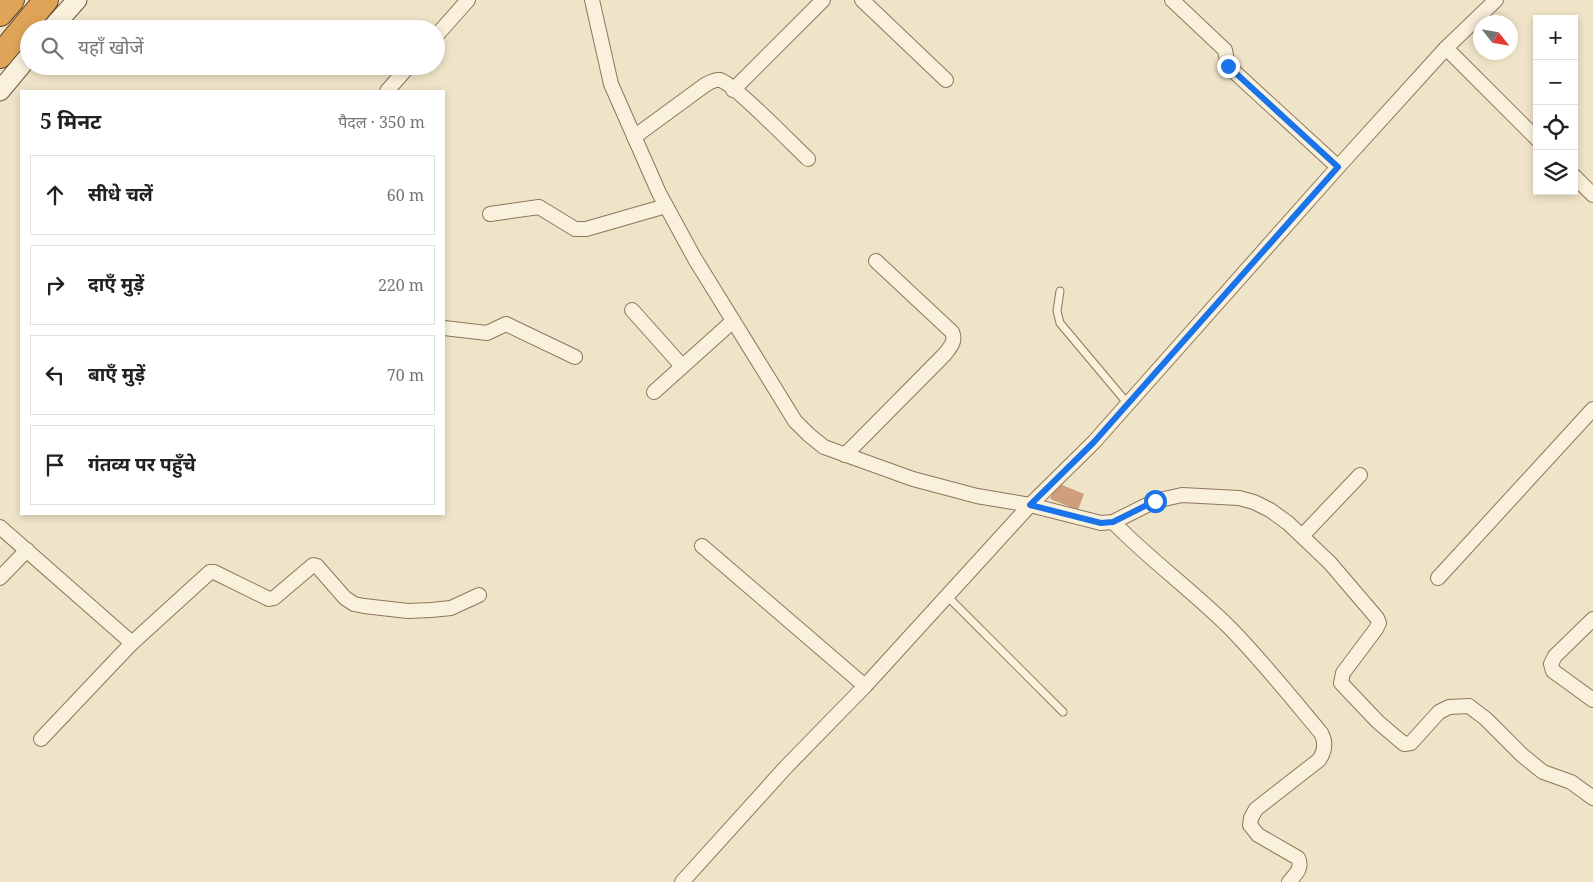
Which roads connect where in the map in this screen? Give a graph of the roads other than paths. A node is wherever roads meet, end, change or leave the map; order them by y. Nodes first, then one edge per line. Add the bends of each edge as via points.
1 (12, 0) edge
2 (46, 0) edge
3 (78, 0) edge
4 (468, 0) edge
5 (592, 0) edge
6 (823, 0) edge
7 (862, 0) edge
8 (1496, 0) edge
9 (1177, 1) edge
10 (0, 14) edge
11 (30, 20) edge
12 (60, 20) edge
13 (445, 26) edge
14 (20, 32) edge
15 (1446, 48) junction
16 (0, 56) edge
17 (20, 67) edge
18 (401, 75) edge
19 (946, 80) dead end
20 (388, 90) edge
21 (733, 90) junction
22 (0, 91) edge
23 (1533, 135) edge
24 (634, 137) junction
25 (808, 159) dead end
26 (1338, 167) junction
27 (1578, 180) edge
28 (1593, 195) edge
29 (666, 206) junction
30 (490, 214) dead end
31 (876, 260) dead end
32 (1060, 291) dead end
33 (632, 310) dead end
34 (733, 321) junction
35 (445, 328) edge
36 (575, 357) dead end
37 (682, 366) junction
38 (654, 392) dead end
39 (1128, 404) junction
40 (1593, 409) edge
41 (845, 455) junction
42 (1360, 475) dead end
43 (1030, 505) junction
44 (1113, 522) junction
45 (0, 527) edge
46 (1302, 536) junction
47 (702, 546) dead end
48 (26, 550) junction
49 (0, 578) edge
50 (1438, 578) dead end
51 (479, 595) dead end
52 (947, 596) junction
53 (1593, 619) edge
54 (132, 643) junction
55 (865, 686) junction
56 (1593, 700) edge
57 (1062, 712) dead end
58 (41, 739) dead end
59 (1593, 798) edge
60 (682, 882) edge
61 (1289, 882) edge

1 - 10 highway
2 - 11 highway
3 - 12 street
4 - 13 street
5 - 24 street via 611,84
6 - 21 street
7 - 19 street
8 - 15 street
9 - 26 street via 1225,50 1228,66
14 - 16 highway
15 - 23 street
15 - 26 street
17 - 22 street
18 - 20 street
21 - 24 street via 714,80
21 - 25 street
24 - 29 street
26 - 39 street
27 - 28 street
29 - 30 street via 586,229 566,225 539,207
29 - 34 street
31 - 41 street via 952,332 953,344
32 - 39 lane via 1057,311 1060,323
33 - 37 street
34 - 37 street
34 - 41 street via 795,421 824,448
35 - 36 street via 487,333 506,324
37 - 38 street
39 - 43 street
40 - 50 street
41 - 43 street via 913,479 977,496
42 - 46 street
43 - 44 street via 1086,521
43 - 52 street
44 - 46 street via 1155,501 1182,495 1239,498 1270,510
44 - 61 street via 1230,629 1321,733 1323,754 1319,760 1256,809 1251,818 1251,829 1258,835 1298,858 1300,868
45 - 48 street
46 - 59 street via 1377,618 1376,629 1343,673 1341,683 1378,722 1404,744 1411,743 1439,712 1449,707 1469,706 1543,772 1571,782
47 - 55 street
48 - 49 street
48 - 54 street
51 - 54 street via 451,608 408,611 354,604 313,565 274,598 262,596 210,572
52 - 55 street
52 - 57 lane
53 - 56 street via 1551,664 1552,671
54 - 58 street
55 - 60 street

